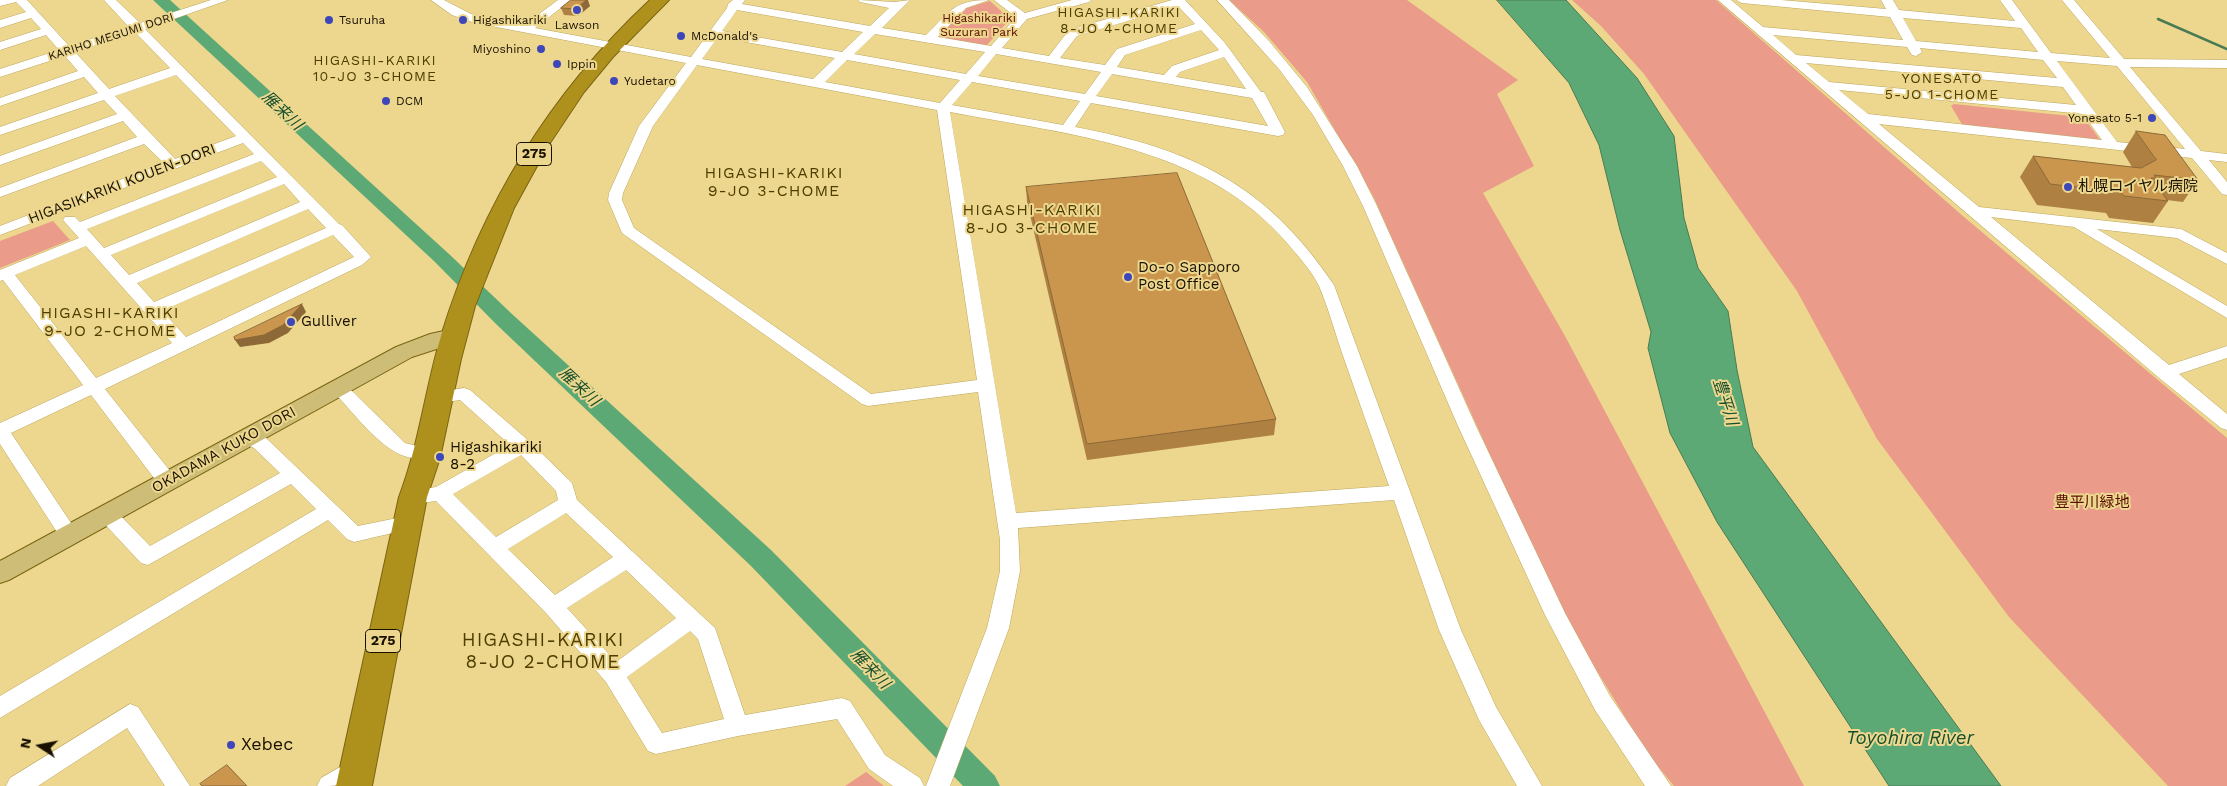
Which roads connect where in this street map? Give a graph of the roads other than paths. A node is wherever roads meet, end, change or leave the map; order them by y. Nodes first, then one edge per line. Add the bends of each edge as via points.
1 (12, 0) edge
2 (22, 0) edge
3 (110, 0) edge
4 (222, 0) edge
5 (437, 0) edge
6 (565, 0) edge
7 (647, 0) edge
8 (660, 0) edge
9 (864, 0) edge
10 (983, 0) edge
11 (1000, 0) edge
12 (1085, 0) edge
13 (1223, 0) edge
14 (1724, 0) edge
15 (1742, 0) edge
16 (1886, 0) edge
17 (2006, 0) edge
18 (2068, 0) edge
19 (1180, 1) edge
20 (736, 3) edge
21 (901, 3) edge
22 (0, 4) edge
23 (34, 13) junction
24 (1894, 14) junction
25 (1023, 17) junction
26 (0, 24) edge
27 (1203, 25) junction
28 (2024, 25) junction
29 (139, 28) junction
30 (50, 30) junction
31 (525, 30) junction
32 (872, 30) junction
33 (1759, 30) junction
34 (713, 33) junction
35 (928, 40) junction
36 (1912, 44) junction
37 (0, 46) edge
38 (607, 46) junction
39 (69, 50) junction
40 (993, 50) junction
41 (1226, 52) junction
42 (2046, 56) junction
43 (844, 57) junction
44 (1792, 58) junction
45 (1052, 60) junction
46 (692, 61) junction
47 (2121, 63) junction
48 (2227, 64) edge
49 (178, 70) junction
50 (1108, 70) junction
51 (1926, 70) junction
52 (87, 72) junction
53 (0, 73) edge
54 (969, 78) junction
55 (1167, 80) junction
56 (2066, 83) junction
57 (815, 84) junction
58 (1824, 85) junction
59 (107, 94) junction
60 (1259, 96) junction
61 (1940, 97) junction
62 (1086, 100) junction
63 (0, 102) edge
64 (942, 107) junction
65 (2086, 110) junction
66 (126, 115) junction
67 (1864, 118) junction
68 (1959, 128) junction
69 (1066, 130) junction
70 (0, 131) edge
71 (245, 137) junction
72 (146, 138) junction
73 (2113, 146) junction
74 (2194, 154) junction
75 (263, 155) junction
76 (2227, 158) edge
77 (0, 161) edge
78 (172, 164) junction
79 (286, 178) junction
80 (2227, 192) edge
81 (0, 193) edge
82 (310, 203) junction
83 (60, 208) junction
84 (1973, 212) junction
85 (2076, 223) junction
86 (77, 228) junction
87 (337, 228) junction
88 (0, 232) edge
89 (88, 240) junction
90 (101, 254) junction
91 (2227, 259) edge
92 (3, 275) edge
93 (126, 282) junction
94 (151, 310) junction
95 (2227, 313) edge
96 (183, 344) junction
97 (444, 345) junction
98 (2227, 352) edge
99 (2164, 373) junction
100 (94, 385) junction
101 (987, 385) junction
102 (346, 395) junction
103 (439, 397) junction
104 (2227, 424) edge
105 (0, 430) edge
106 (254, 440) junction
107 (524, 446) junction
108 (414, 452) junction
109 (292, 474) junction
110 (166, 481) junction
111 (1401, 492) junction
112 (568, 503) junction
113 (420, 504) junction
114 (329, 510) junction
115 (111, 519) junction
116 (1008, 520) junction
117 (69, 535) junction
118 (493, 548) junction
119 (626, 559) junction
120 (0, 573) edge
121 (0, 587) edge
122 (553, 607) junction
123 (691, 618) junction
124 (614, 675) junction
125 (0, 708) edge
126 (738, 726) junction
127 (356, 777) edge
128 (939, 784) edge
129 (18, 786) edge
130 (178, 786) edge
131 (329, 786) edge
132 (912, 786) edge
133 (1530, 786) edge
134 (1659, 786) edge

1 - 22 street
2 - 23 street
3 - 29 street
4 - 29 street, KARIHO MEGUMI DORI
5 - 31 street via 476,19
6 - 31 street
7 - 38 highway, 275
8 - 38 highway, 275
9 - 21 street
10 - 35 street via 962,6
11 - 25 street
12 - 25 street
13 - 134 street via 1277,58 1311,101 1339,146 1364,194 1483,464 1575,656 1632,752
14 - 33 street
15 - 24 street
16 - 24 street
17 - 28 street
18 - 47 street
19 - 27 street
19 - 45 street via 1073,33
20 - 32 street
20 - 34 street
21 - 32 street
23 - 26 street
23 - 30 street
24 - 28 street
24 - 36 street
25 - 40 street
27 - 41 street
27 - 50 street via 1125,49
28 - 42 street
29 - 39 street, KARIHO MEGUMI DORI
29 - 49 street
30 - 37 street
30 - 39 street
31 - 38 street
32 - 35 street
32 - 43 street
33 - 36 street
33 - 44 street
34 - 43 street
34 - 46 street
35 - 40 street
36 - 42 street
36 - 51 street
38 - 46 street
38 - 97 highway, 275 via 528,165 469,268
39 - 52 street
39 - 53 street, KARIHO MEGUMI DORI
40 - 45 street
40 - 54 street
41 - 55 street via 1176,68
41 - 60 street
42 - 47 street
42 - 56 street
43 - 54 street
43 - 57 street
44 - 51 street
44 - 58 street
45 - 50 street
46 - 57 street
46 - 101 street via 646,126 616,193 627,230 868,400
47 - 48 street
47 - 74 street
49 - 59 street
49 - 71 street
50 - 55 street
50 - 62 street
51 - 56 street
51 - 61 street
52 - 59 street
52 - 63 street
54 - 62 street
54 - 64 street
55 - 60 street
56 - 65 street
57 - 64 street
58 - 61 street
58 - 67 street
59 - 66 street
59 - 70 street
60 - 62 street via 1278,132
61 - 65 street
61 - 68 street
62 - 69 street
64 - 69 street
64 - 101 street
65 - 73 street
66 - 72 street
66 - 77 street
67 - 68 street
67 - 84 street
68 - 73 street
69 - 111 street via 1131,144 1198,166 1232,186 1287,231 1326,285
71 - 75 street
71 - 78 street, HIGASIKARIKI KOUEN-DORI
72 - 78 street
72 - 81 street
73 - 74 street
74 - 76 street
74 - 80 street
75 - 79 street
75 - 86 street
78 - 83 street, HIGASIKARIKI KOUEN-DORI
79 - 82 street
79 - 90 street
82 - 87 street
82 - 93 street
83 - 86 street
83 - 88 street, HIGASIKARIKI KOUEN-DORI
84 - 85 street
84 - 99 street
85 - 91 street via 2181,234
85 - 95 street
86 - 89 street
87 - 94 street
87 - 96 street via 362,254 362,259
89 - 90 street
89 - 92 street
90 - 93 street
92 - 100 street
93 - 94 street
94 - 96 street
96 - 100 street
97 - 102 main road, OKADAMA KUKO DORI
97 - 103 highway, 275
97 - 106 main road, OKADAMA KUKO DORI via 404,352
97 - 108 highway, 275
98 - 99 street
99 - 104 street
100 - 105 street
100 - 110 street
101 - 116 street
102 - 106 main road, OKADAMA KUKO DORI
102 - 108 street via 399,448
103 - 107 street via 464,394
103 - 113 highway, 275
105 - 117 street
106 - 109 street
106 - 110 main road, OKADAMA KUKO DORI
106 - 115 main road, OKADAMA KUKO DORI
107 - 112 street via 565,488
107 - 113 street
108 - 113 highway, 275
109 - 114 street
109 - 115 street via 148,557
110 - 115 main road, OKADAMA KUKO DORI
111 - 116 street
111 - 133 street via 1458,647 1487,713
112 - 118 street
112 - 119 street
113 - 114 street via 354,534
113 - 118 street
113 - 127 highway, 275
114 - 125 street
115 - 117 main road, OKADAMA KUKO DORI
115 - 121 main road, OKADAMA KUKO DORI
116 - 128 street via 1010,572 1005,603
117 - 120 main road, OKADAMA KUKO DORI
118 - 122 street
119 - 122 street
119 - 123 street
122 - 124 street
123 - 124 street
123 - 126 street via 707,634
124 - 126 street via 656,744
126 - 132 street via 842,708 877,762
127 - 131 street
129 - 130 street via 130,714

